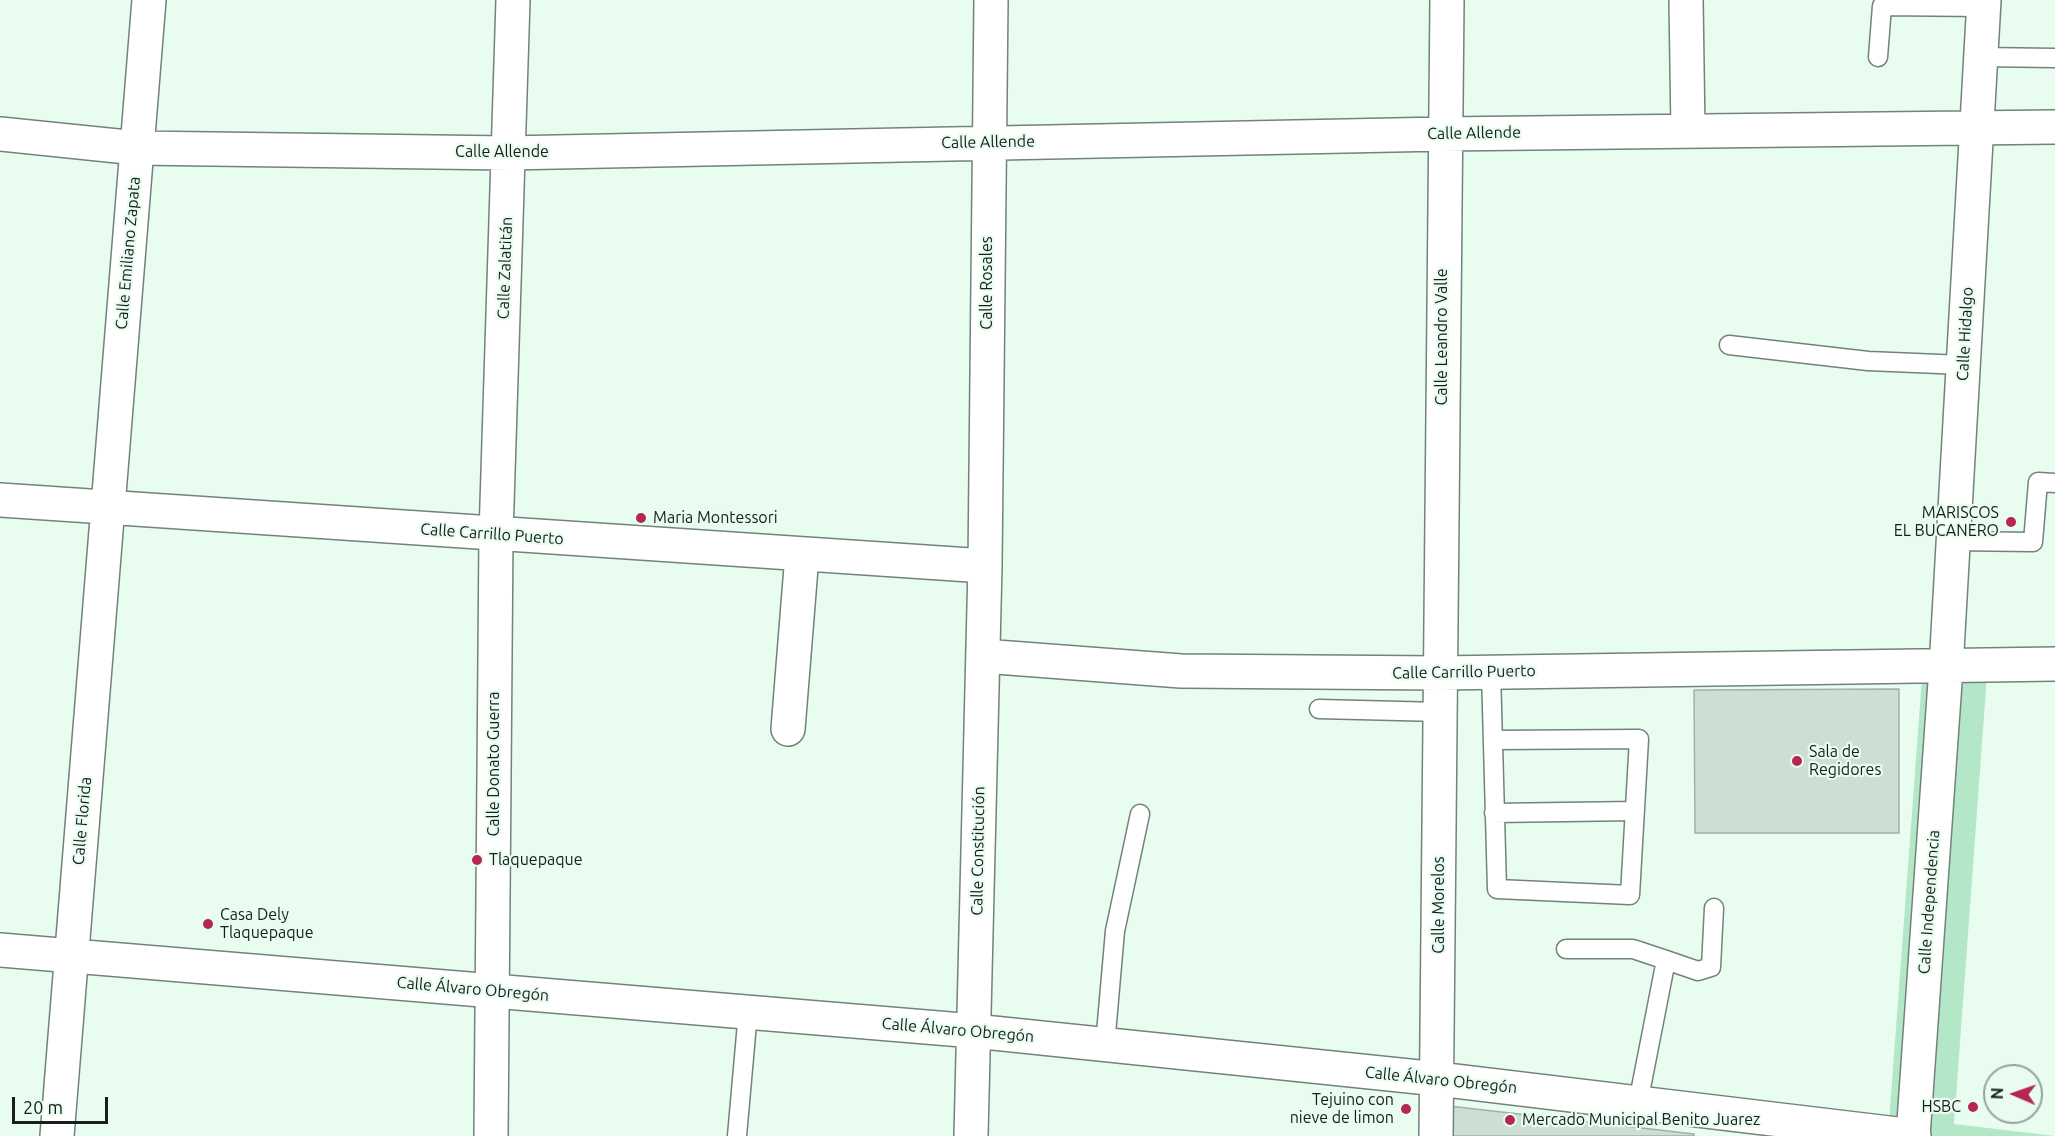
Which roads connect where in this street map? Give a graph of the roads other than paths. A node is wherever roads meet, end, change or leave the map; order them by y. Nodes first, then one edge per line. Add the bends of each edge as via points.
1 (149, 0) edge
2 (513, 0) edge
3 (992, 0) edge
4 (1446, 0) edge
5 (1686, 0) edge
6 (1984, 4) edge
7 (1878, 57) dead end
8 (1980, 57) junction
9 (2055, 58) edge
10 (2055, 127) edge
11 (1976, 128) junction
12 (1688, 131) junction
13 (0, 134) edge
14 (1443, 134) junction
15 (988, 142) junction
16 (136, 148) junction
17 (508, 153) junction
18 (1729, 345) dead end
19 (1963, 364) junction
20 (2055, 483) edge
21 (0, 500) edge
22 (108, 506) junction
23 (496, 535) junction
24 (1953, 541) junction
25 (802, 555) junction
26 (985, 566) junction
27 (983, 656) junction
28 (2055, 664) edge
29 (1946, 668) junction
30 (1491, 671) junction
31 (1440, 673) junction
32 (1319, 709) dead end
33 (1440, 712) junction
34 (788, 729) dead end
35 (1494, 740) junction
36 (1635, 811) junction
37 (1494, 813) junction
38 (1140, 814) dead end
39 (1714, 908) dead end
40 (1566, 949) dead end
41 (0, 950) edge
42 (71, 956) junction
43 (1666, 960) junction
44 (492, 990) junction
45 (748, 1012) junction
46 (974, 1031) junction
47 (1105, 1045) junction
48 (1438, 1079) junction
49 (1638, 1103) junction
50 (57, 1136) edge
51 (491, 1136) edge
52 (737, 1136) edge
53 (971, 1136) edge
54 (1436, 1136) edge
55 (1913, 1136) edge

1 - 16 street, Calle Emiliano Zapata
2 - 17 street, Calle Zalatitán
3 - 15 street, Calle Rosales
4 - 14 street, Calle Leandro Valle
5 - 12 street
6 - 7 lane via 1882,6
6 - 8 street, Calle Hidalgo
8 - 9 lane
8 - 11 street, Calle Hidalgo
10 - 11 street, Calle Allende
11 - 12 street, Calle Allende
11 - 19 street, Calle Hidalgo
12 - 14 street, Calle Allende
13 - 16 street, Calle Allende
14 - 15 street, Calle Allende
14 - 31 street, Calle Leandro Valle
15 - 17 street, Calle Allende
15 - 26 street, Calle Rosales
16 - 17 street, Calle Allende
16 - 22 street, Calle Emiliano Zapata
17 - 23 street, Calle Zalatitán
18 - 19 lane via 1868,361
19 - 24 street, Calle Hidalgo
20 - 24 lane via 2038,482 2033,542
21 - 22 street, Calle Carrillo Puerto
22 - 23 street, Calle Carrillo Puerto
22 - 42 street, Calle Florida
23 - 25 street, Calle Carrillo Puerto
23 - 44 street, Calle Donato Guerra
24 - 29 street, Calle Hidalgo
25 - 26 street, Calle Carrillo Puerto
25 - 34 street
26 - 27 street, Calle Constitución
27 - 31 street, Calle Carrillo Puerto via 1181,670
27 - 46 street, Calle Constitución
28 - 29 street, Calle Carrillo Puerto
29 - 30 street, Calle Carrillo Puerto
29 - 55 street, Calle Independencia
30 - 31 street, Calle Carrillo Puerto
30 - 35 lane
31 - 33 street, Calle Morelos
32 - 33 lane
33 - 48 street, Calle Morelos
35 - 36 lane via 1640,739
35 - 37 lane
36 - 37 lane
36 - 37 lane via 1630,895 1497,889
38 - 47 lane via 1115,931
39 - 43 lane via 1711,967 1698,971
40 - 43 lane via 1633,949
41 - 42 street, Calle Álvaro Obregón
42 - 44 street, Calle Álvaro Obregón
42 - 50 street, Calle Florida
43 - 49 lane
44 - 45 street, Calle Álvaro Obregón
44 - 51 street, Calle Donato Guerra
45 - 46 street, Calle Álvaro Obregón
45 - 52 lane
46 - 47 street, Calle Álvaro Obregón
46 - 53 street, Calle Constitución
47 - 48 street, Calle Álvaro Obregón
48 - 49 street, Calle Álvaro Obregón
48 - 54 street, Calle Morelos
49 - 55 street, Calle Álvaro Obregón

